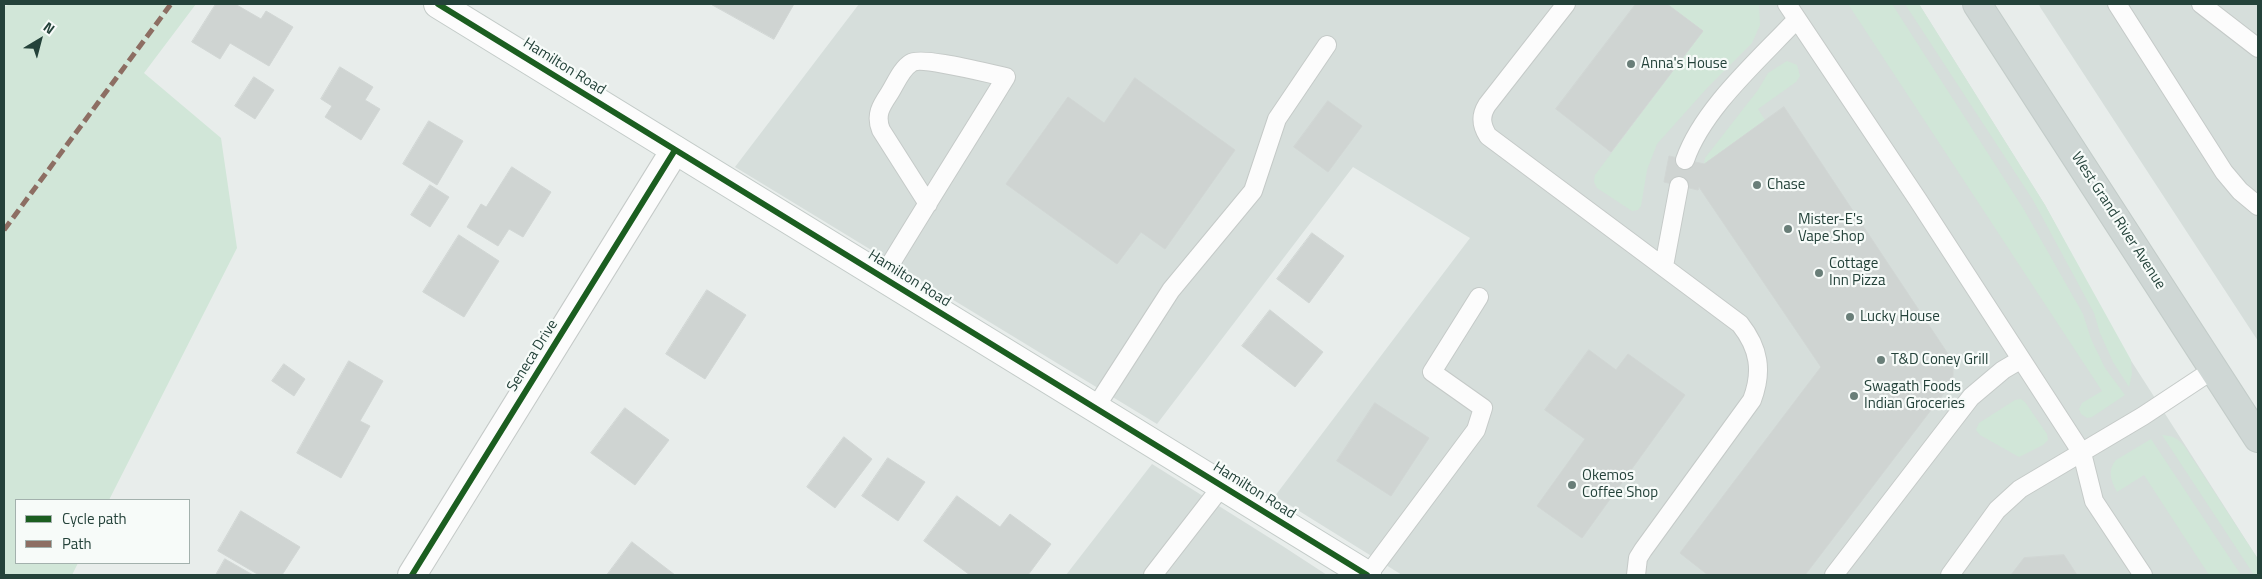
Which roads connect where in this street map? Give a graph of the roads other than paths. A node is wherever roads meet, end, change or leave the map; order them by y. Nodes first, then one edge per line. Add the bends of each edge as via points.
1 (438, 4) edge
2 (1566, 4) edge
3 (1787, 4) edge
4 (1977, 4) edge
5 (2201, 4) edge
6 (2120, 5) edge
7 (1797, 19) junction
8 (1327, 45) dead end
9 (2258, 48) edge
10 (674, 150) junction
11 (1685, 160) dead end
12 (1679, 186) dead end
13 (928, 204) junction
14 (2258, 206) edge
15 (1664, 266) junction
16 (882, 278) junction
17 (1479, 296) dead end
18 (2020, 360) junction
19 (2214, 369) junction
20 (1095, 408) junction
21 (2258, 438) edge
22 (2082, 453) junction
23 (1222, 486) junction
24 (412, 575) edge
25 (1153, 575) edge
26 (1367, 575) edge
27 (1636, 575) edge
28 (1834, 575) edge
29 (1950, 575) edge
30 (2143, 575) edge

1 - 10 street, Hamilton Road
2 - 15 lane via 1487,104 1482,127 1488,136
3 - 7 lane
4 - 19 main road, West Grand River Avenue
5 - 9 lane
6 - 14 lane via 2224,172
7 - 11 lane via 1711,112
7 - 18 lane
8 - 20 lane via 1277,119 1253,191 1171,290
10 - 16 street, Hamilton Road
10 - 24 street, Seneca Drive
12 - 15 lane
13 - 13 lane via 1001,86 1006,77 927,61 912,62 879,109 881,130
13 - 16 lane
15 - 27 lane via 1740,324 1750,336 1759,368 1758,384 1752,400 1643,550 1638,558
16 - 20 street, Hamilton Road
17 - 26 lane via 1432,372 1483,408 1476,430
18 - 22 lane
18 - 28 lane via 1971,397
19 - 21 main road, West Grand River Avenue
19 - 22 lane
20 - 23 street, Hamilton Road
22 - 29 lane via 2008,499
22 - 30 lane via 2094,501
23 - 25 lane
23 - 26 street, Hamilton Road

